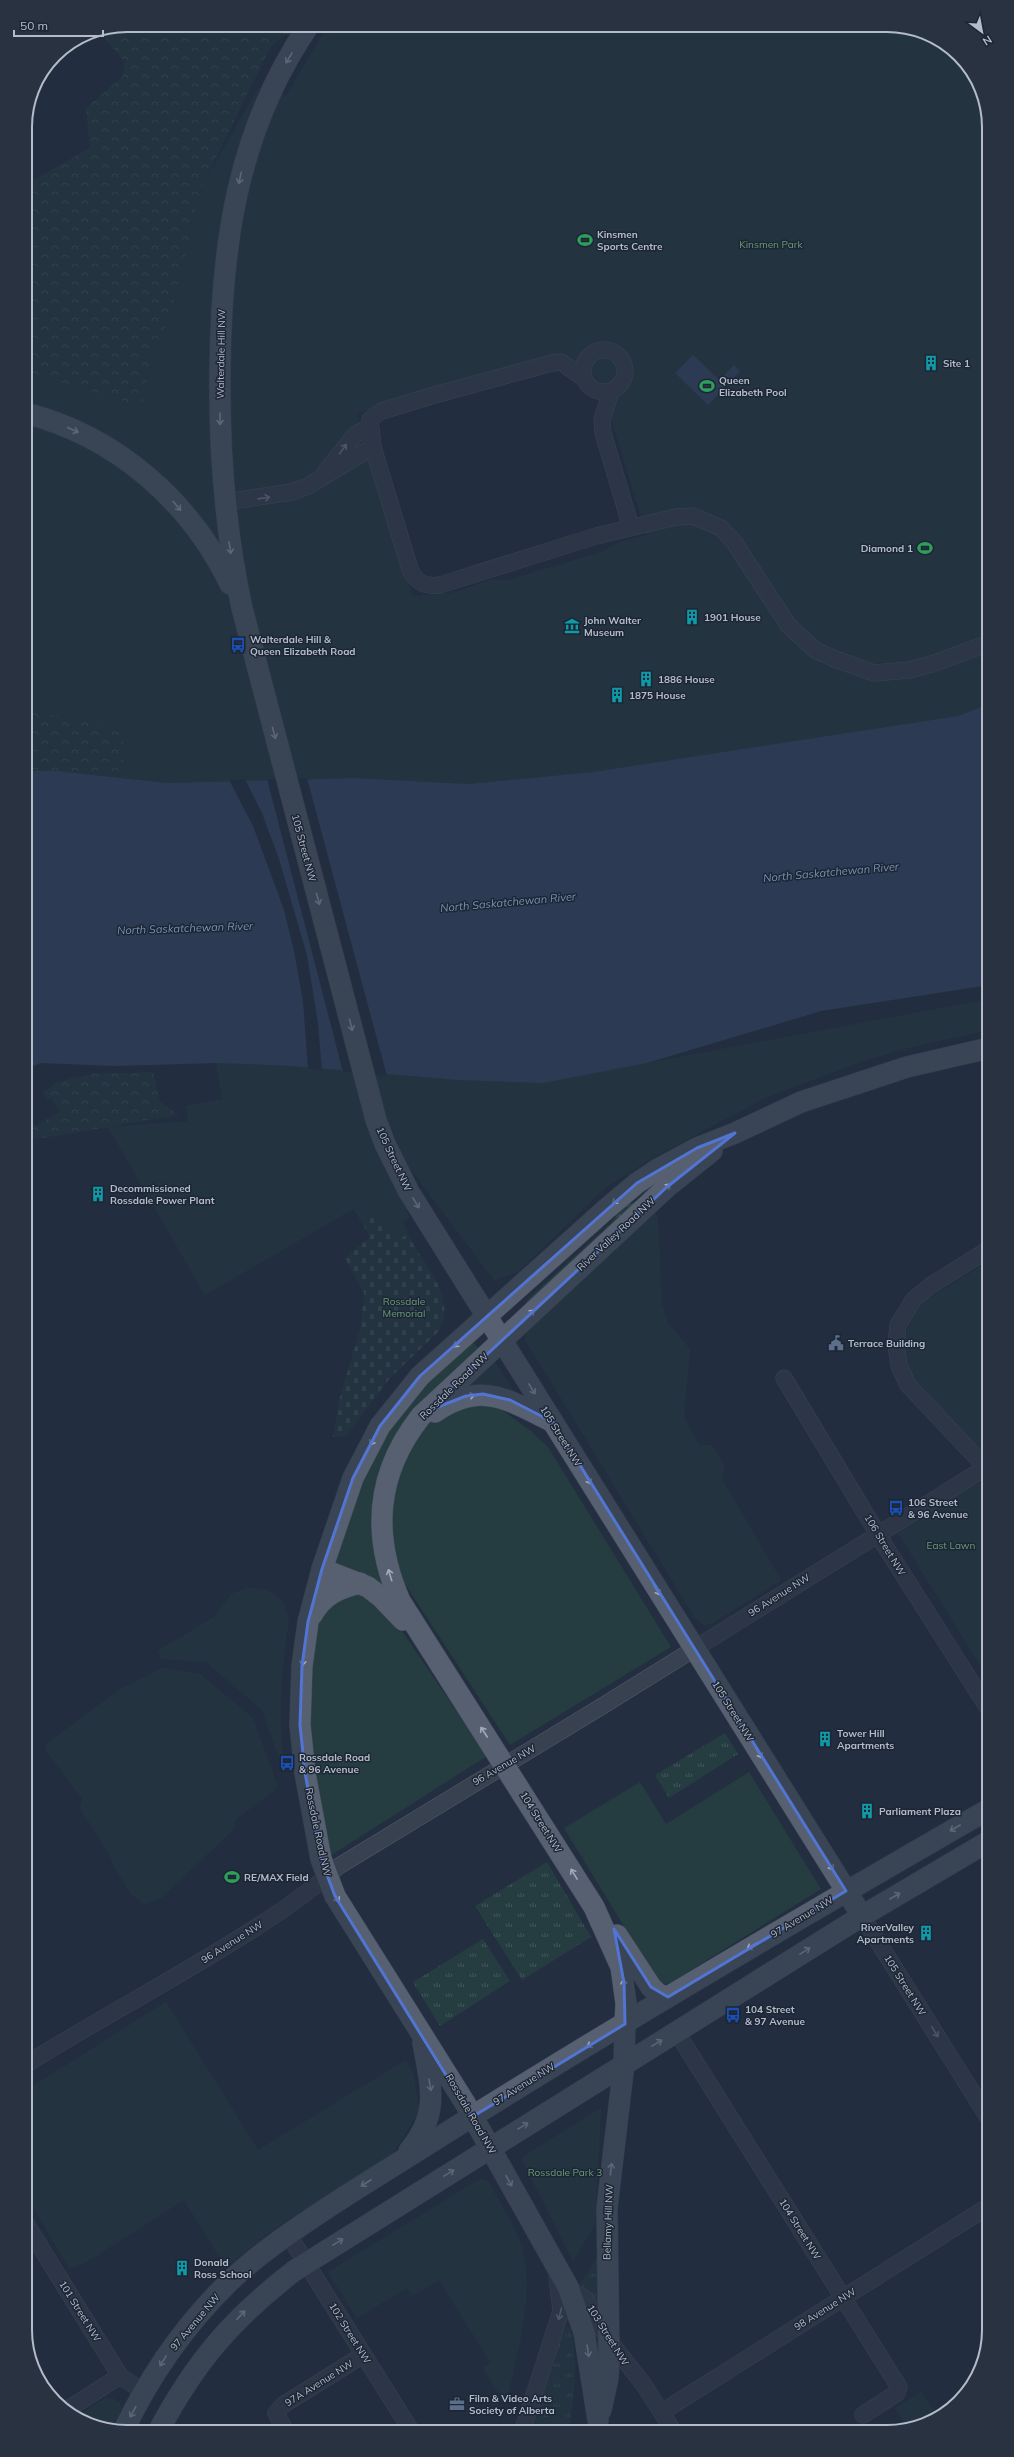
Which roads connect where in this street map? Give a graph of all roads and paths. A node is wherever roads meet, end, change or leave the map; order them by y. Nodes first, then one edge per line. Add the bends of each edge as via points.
1 (305, 32) edge
2 (596, 352) junction
3 (563, 364) junction
4 (585, 379) junction
5 (611, 391) junction
6 (32, 415) edge
7 (370, 426) junction
8 (373, 446) junction
9 (321, 478) junction
10 (225, 502) junction
11 (630, 527) junction
12 (242, 608) junction
13 (982, 645) edge
14 (264, 695) joint
15 (982, 1050) edge
16 (735, 1133) junction
17 (982, 1253) edge
18 (487, 1317) junction
19 (501, 1340) junction
20 (784, 1378) dead end
21 (553, 1422) junction
22 (411, 1428) junction
23 (982, 1465) edge
24 (982, 1473) edge
25 (878, 1533) junction
26 (322, 1569) junction
27 (360, 1583) junction
28 (308, 1622) junction
29 (420, 1634) junction
30 (694, 1649) junction
31 (982, 1699) edge
32 (505, 1765) junction
33 (982, 1813) edge
34 (982, 1846) edge
35 (327, 1877) junction
36 (846, 1891) junction
37 (594, 1907) junction
38 (862, 1916) junction
39 (668, 1996) junction
40 (625, 2024) junction
41 (676, 2031) junction
42 (422, 2033) junction
43 (32, 2061) edge
44 (624, 2064) junction
45 (982, 2108) edge
46 (472, 2116) junction
47 (490, 2147) junction
48 (399, 2162) junction
49 (982, 2210) edge
50 (32, 2233) edge
51 (288, 2234) junction
52 (554, 2262) junction
53 (305, 2263) junction
54 (568, 2287) junction
55 (842, 2299) junction
56 (608, 2308) junction
57 (608, 2339) junction
58 (364, 2355) junction
59 (120, 2376) junction
60 (644, 2385) junction
61 (144, 2392) junction
62 (72, 2407) edge
63 (662, 2412) junction
64 (863, 2415) dead end
65 (127, 2425) edge
66 (162, 2425) edge
67 (282, 2425) edge
68 (408, 2425) edge
69 (524, 2425) edge
70 (597, 2425) edge
71 (597, 2425) edge
72 (670, 2425) edge

1 -> 10 main road, Walterdale Hill NW via 274,83 251,141 241,173 230,230 223,282 220,342 220,443
2 - 3 street via 573,358
2 - 4 street via 586,361 583,368
2 - 5 street via 609,350 624,363 624,376 617,388
3 - 4 street
3 - 7 street via 561,362 545,365 382,411 370,419
4 - 5 street via 597,391
5 - 11 street via 602,419 603,433
6 -> 12 main road via 91,438 122,455 142,470 174,502 202,536 223,569
7 - 8 street
9 -> 7 street via 346,444
8 - 9 street
8 - 11 street via 410,569 417,580 427,586 451,582
10 -> 9 street via 292,492
10 -> 12 main road, Walterdale Hill NW via 230,550
11 - 13 street via 676,516 693,516 716,525 734,542 780,616 799,636 815,650 874,673 920,668
12 - 14 main road, Walterdale Hill NW
14 -> 18 main road, 105 Street NW via 376,1120 409,1192
15 - 16 main road, River Valley Road NW via 907,1067 808,1100
16 -> 18 main road, River Valley Road NW via 697,1148 637,1183
19 -> 16 main road, River Valley Road NW via 667,1187
17 - 23 street via 914,1298 902,1316 896,1340 899,1366 908,1385
18 - 19 main road, 105 Street NW
18 -> 26 main road, Rossdale Road NW via 420,1376 380,1426 352,1478
19 -> 21 main road, 105 Street NW
19 - 22 main road, Rossdale Road NW via 438,1398
20 - 25 street, 106 Street NW
22 -> 21 main road via 453,1401 483,1394 510,1400
21 -> 30 main road, 105 Street NW
29 -> 22 main road, Rossdale Road NW via 395,1590 386,1561 382,1534 385,1482 399,1448
24 - 25 street, 96 Avenue NW
25 - 30 street, 96 Avenue NW
25 - 31 street, 106 Street NW
26 - 27 main road
26 - 28 main road, Rossdale Road NW
27 - 28 main road via 329,1594
27 - 29 main road via 381,1597
28 -> 35 main road, Rossdale Road NW via 302,1666 300,1725 305,1773
32 -> 29 main road, 104 Street NW
30 - 32 street, 96 Avenue NW
30 -> 36 main road, 105 Street NW
32 - 35 street, 96 Avenue NW via 346,1862
37 -> 32 main road, 104 Street NW
33 -> 36 main road, 97 Avenue NW
38 -> 34 main road
35 -> 42 main road, Rossdale Road NW via 335,1896
35 - 43 street, 96 Avenue NW via 263,1923
36 - 38 main road, 105 Street NW
36 -> 39 main road, 97 Avenue NW
37 - 39 main road via 626,1946 651,1988 658,1994
40 -> 37 main road, 104 Street NW via 626,2003 621,1967
41 -> 38 main road
38 -> 45 street, 105 Street NW
39 - 40 main road, 97 Avenue NW
40 - 44 main road, Bellamy Hill NW
40 -> 46 main road, 97 Avenue NW
44 -> 41 main road
41 - 55 street, 104 Street NW
42 - 46 main road, Rossdale Road NW
42 -> 48 main road via 432,2091 431,2110 420,2138
47 -> 44 main road
56 -> 44 main road, Bellamy Hill NW via 608,2201
46 - 47 main road, Rossdale Road NW
46 - 48 main road, 97 Avenue NW
47 -> 52 main road, Rossdale Road NW
53 -> 47 main road
48 -> 51 main road, 97 Avenue NW
49 - 55 street, 98 Avenue NW
50 - 59 street, 101 Street NW
51 - 53 street, 102 Street NW
51 -> 61 main road, 97 Avenue NW via 229,2282 194,2320 167,2355
52 - 54 main road, Bellamy Hill NW
52 -> 69 street, Rossdale Road NW via 562,2311
53 - 58 street, 102 Street NW
66 -> 53 main road via 174,2401 215,2344 248,2307
54 - 57 street, 103 Street NW via 585,2299
54 -> 70 main road, Bellamy Hill NW via 584,2332
55 - 63 street, 98 Avenue NW
55 - 64 street, 104 Street NW via 899,2387 897,2393
56 - 57 main road, Bellamy Hill NW
56 - 60 street, 103 Street NW via 614,2329 636,2364
57 - 60 street, 103 Street NW
57 - 71 main road, Bellamy Hill NW via 608,2378
58 - 67 street, 97A Avenue NW via 282,2405 276,2413
58 - 68 street, 102 Street NW
59 - 61 street, 101 Street NW
59 - 62 street
60 - 63 street, 103 Street NW
61 -> 65 main road, 97 Avenue NW
63 - 72 street, 103 Street NW

